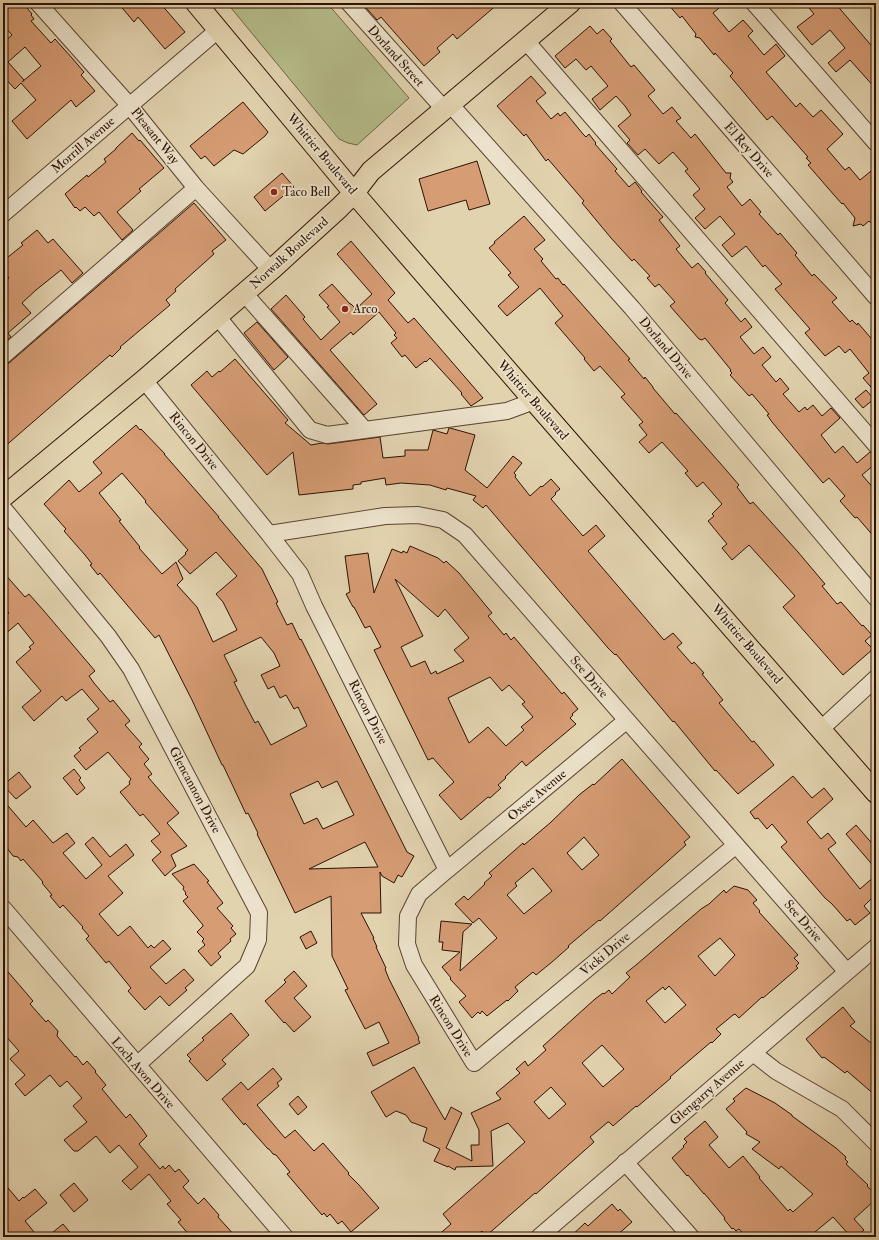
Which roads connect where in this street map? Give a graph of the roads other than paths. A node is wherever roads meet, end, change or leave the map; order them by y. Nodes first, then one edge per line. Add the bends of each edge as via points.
1 (38, 3) edge
2 (196, 3) edge
3 (349, 3) edge
4 (570, 3) edge
5 (622, 3) edge
6 (754, 3) edge
7 (218, 30) junction
8 (526, 41) junction
9 (129, 105) junction
10 (447, 107) junction
11 (876, 143) edge
12 (196, 188) junction
13 (354, 193) junction
14 (3, 214) edge
15 (271, 270) junction
16 (244, 293) junction
17 (876, 297) edge
18 (218, 316) junction
19 (3, 356) edge
20 (144, 380) junction
21 (534, 401) junction
22 (364, 429) junction
23 (876, 445) edge
24 (3, 498) edge
25 (3, 508) edge
26 (269, 534) junction
27 (876, 598) edge
28 (876, 678) edge
29 (627, 720) junction
30 (821, 729) junction
31 (876, 793) edge
32 (736, 845) junction
33 (447, 870) junction
34 (3, 908) edge
35 (876, 947) edge
36 (847, 972) junction
37 (753, 1053) junction
38 (474, 1063) joint
39 (137, 1065) junction
40 (876, 1142) edge
41 (625, 1162) junction
42 (284, 1237) edge
43 (539, 1237) edge
44 (691, 1237) edge

1 - 9 street, Pleasant Way
2 - 7 main road, Whittier Boulevard
3 - 10 street, Dorland Street
4 - 8 main road, Norwalk Boulevard
5 - 17 street, El Rey Drive
6 - 11 street
7 - 9 street, Morrill Avenue
7 - 13 main road, Whittier Boulevard
8 - 10 main road, Norwalk Boulevard
8 - 23 street
9 - 12 street, Pleasant Way
9 - 14 street, Morrill Avenue
10 - 13 main road, Norwalk Boulevard via 370,171
10 - 27 street, Dorland Drive via 632,308
12 - 15 street, Pleasant Way
12 - 19 street
13 - 15 main road, Norwalk Boulevard
13 - 21 main road, Whittier Boulevard
15 - 16 main road, Norwalk Boulevard
16 - 18 main road, Norwalk Boulevard
16 - 22 street
18 - 20 main road, Norwalk Boulevard
18 - 22 street via 310,430 327,435
20 - 24 main road, Norwalk Boulevard
20 - 26 street, Rincon Drive
21 - 22 street via 507,411
21 - 30 main road, Whittier Boulevard
25 - 39 street, Glencannon Drive via 108,636 131,669 259,913 258,940 247,966
26 - 29 street, See Drive via 385,516 418,515 443,520 465,535
26 - 33 street, Rincon Drive via 300,574
28 - 30 street
29 - 32 street, See Drive
29 - 33 street, Oxsee Avenue
30 - 31 main road, Whittier Boulevard
32 - 36 street, See Drive
32 - 38 street, Vicki Drive
33 - 38 street, Rincon Drive via 419,894 408,916 407,944 414,965
34 - 39 street, Loch Avon Drive
35 - 36 street, Glengarry Avenue
36 - 37 street, Glengarry Avenue
37 - 40 street via 776,1070 842,1109
37 - 41 street, Glengarry Avenue
39 - 42 street, Loch Avon Drive
41 - 43 street, Glengarry Avenue
41 - 44 street

